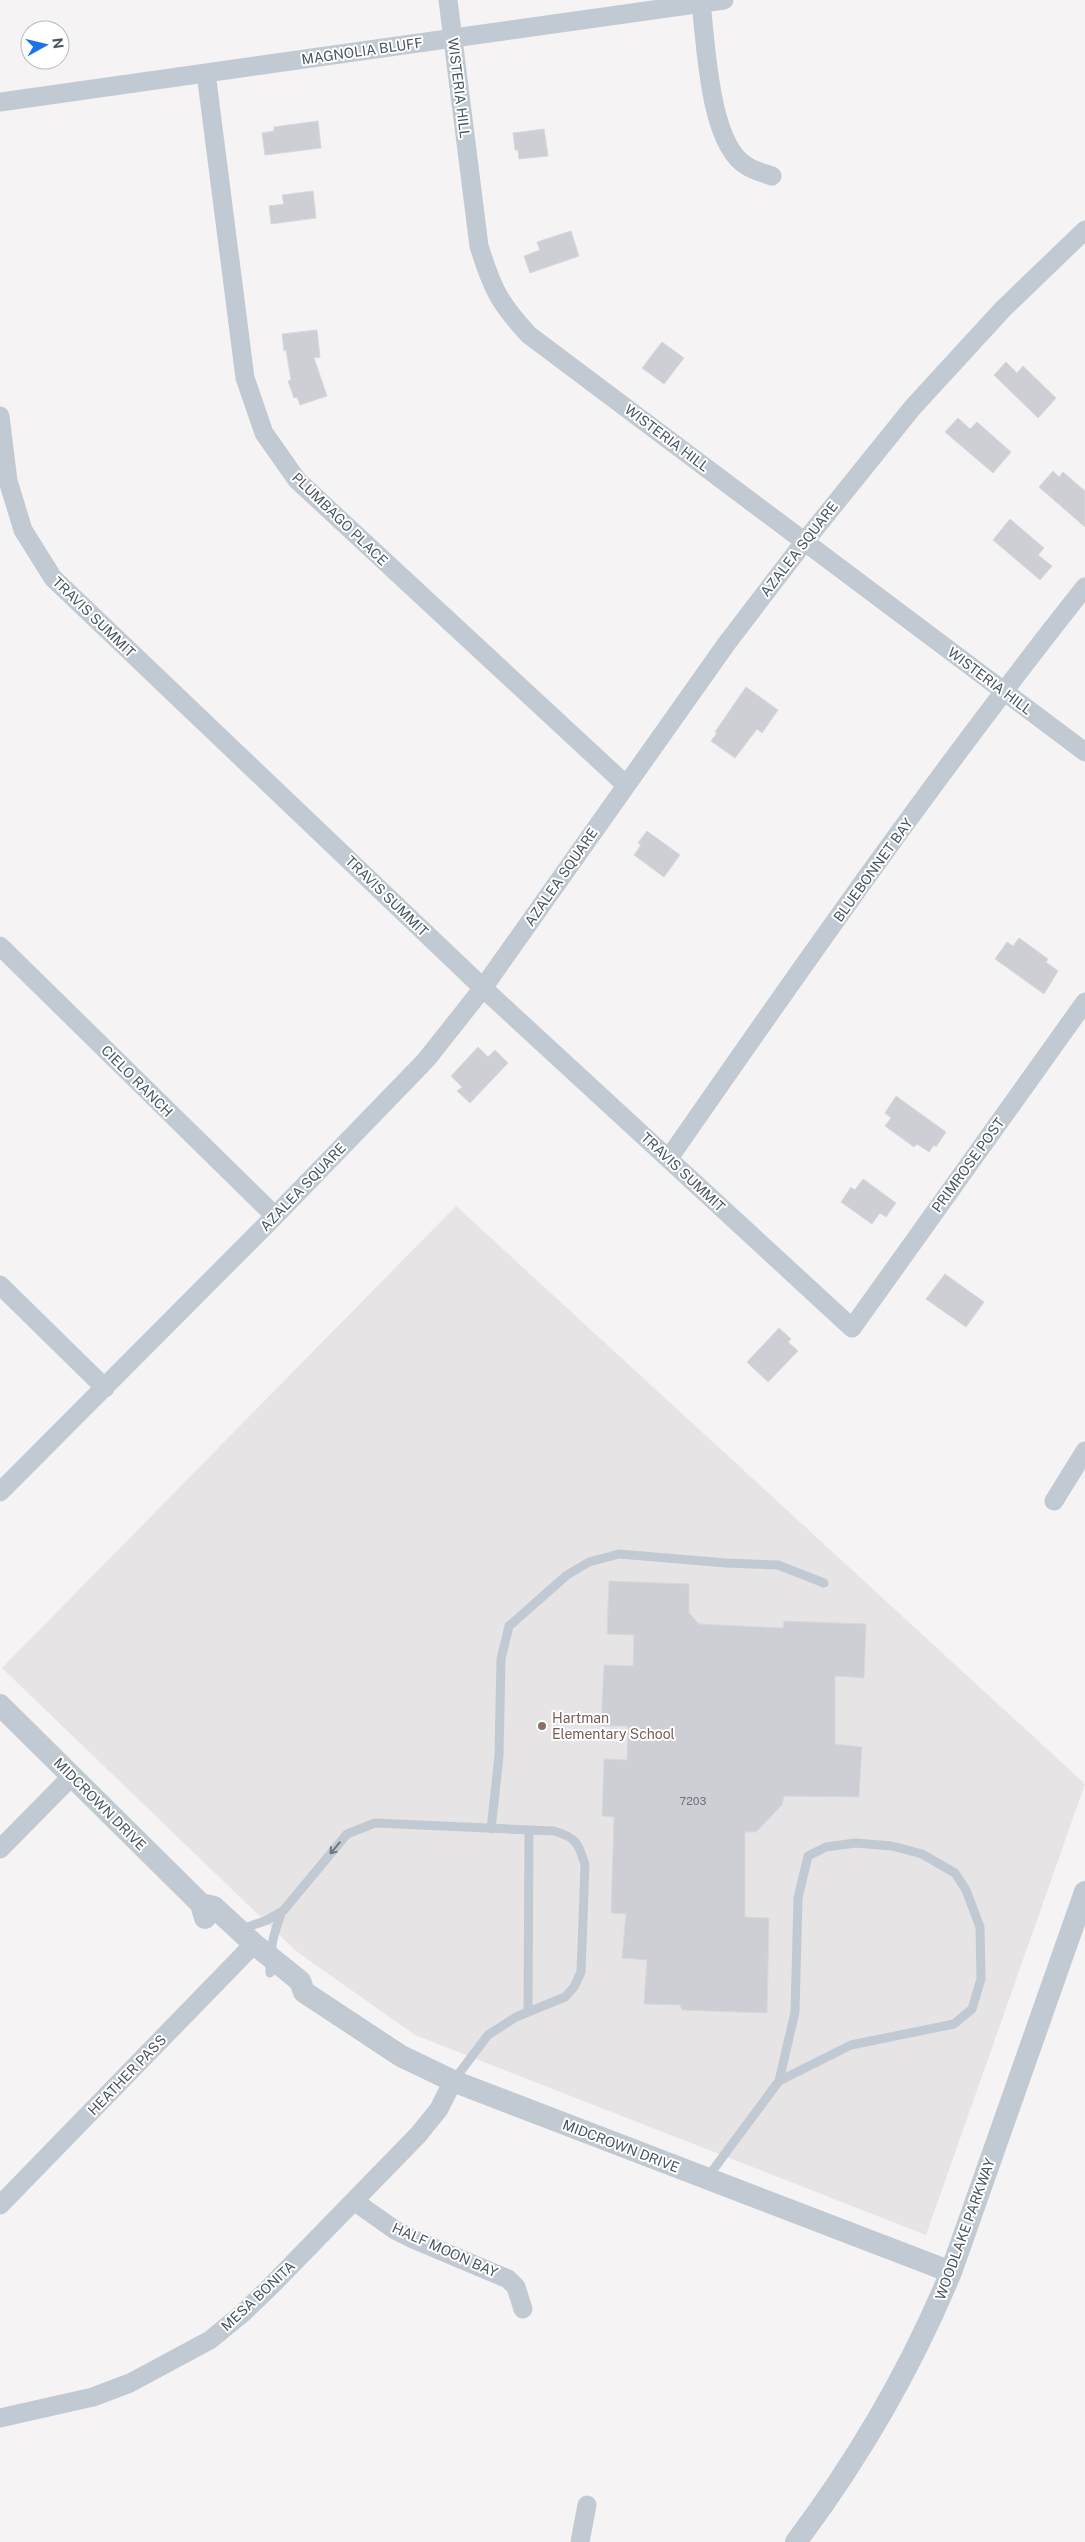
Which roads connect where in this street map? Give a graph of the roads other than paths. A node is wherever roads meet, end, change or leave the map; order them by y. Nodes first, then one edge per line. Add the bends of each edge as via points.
1 (448, 0) edge
2 (724, 0) edge
3 (701, 3) junction
4 (453, 38) junction
5 (206, 73) junction
6 (0, 102) edge
7 (772, 176) dead end
8 (1085, 230) edge
9 (0, 416) edge
10 (805, 541) junction
11 (1085, 586) edge
12 (1002, 691) junction
13 (1085, 752) edge
14 (626, 785) junction
15 (0, 946) edge
16 (483, 988) junction
17 (1085, 1002) edge
18 (669, 1158) junction
19 (275, 1216) junction
20 (0, 1285) edge
21 (852, 1328) joint
22 (105, 1388) junction
23 (1085, 1451) edge
24 (0, 1492) edge
25 (1054, 1501) dead end
26 (824, 1583) dead end
27 (0, 1705) edge
28 (72, 1776) junction
29 (491, 1829) junction
30 (530, 1830) junction
31 (0, 1849) edge
32 (1085, 1892) edge
33 (282, 1911) junction
34 (256, 1952) junction
35 (528, 2012) junction
36 (779, 2081) junction
37 (453, 2082) junction
38 (707, 2179) junction
39 (354, 2201) junction
40 (0, 2205) edge
41 (951, 2272) junction
42 (522, 2309) dead end
43 (0, 2418) edge
44 (587, 2505) dead end
45 (580, 2542) edge
46 (796, 2542) edge

1 - 4 street, WISTERIA HILL
2 - 3 street, MAGNOLIA BLUFF
3 - 4 street, MAGNOLIA BLUFF
3 - 7 street via 716,116 726,144 745,166
4 - 5 street, MAGNOLIA BLUFF
4 - 10 street, WISTERIA HILL via 479,246 490,283 508,312 529,335
5 - 6 street, MAGNOLIA BLUFF
5 - 14 street, PLUMBAGO PLACE via 245,378 264,433 297,480
8 - 10 street, AZALEA SQUARE via 1002,309 913,406
9 - 16 street, TRAVIS SUMMIT via 8,481 22,530 53,578
10 - 12 street, WISTERIA HILL
10 - 14 street, AZALEA SQUARE
11 - 12 street, BLUEBONNET BAY
12 - 13 street, WISTERIA HILL
12 - 18 street, BLUEBONNET BAY
14 - 16 street, AZALEA SQUARE
15 - 19 street, CIELO RANCH
16 - 18 street, TRAVIS SUMMIT
16 - 19 street, AZALEA SQUARE via 426,1060
17 - 21 street, PRIMROSE POST
18 - 21 street, TRAVIS SUMMIT
19 - 22 street, AZALEA SQUARE
20 - 22 street
22 - 24 street, AZALEA SQUARE
23 - 25 street
26 - 29 lane via 778,1565 619,1554 589,1562 568,1575 509,1626 501,1659 499,1756
27 - 28 street, MIDCROWN DRIVE
28 - 31 street
28 - 34 street, MIDCROWN DRIVE via 201,1904 204,1917
29 - 30 lane
29 -> 33 lane via 375,1823 347,1834
30 - 35 lane
30 - 35 lane via 570,1836 580,1848 585,1865 581,1972 566,1997
32 - 41 street, WOODLAKE PARKWAY
33 - 34 lane via 272,1940
33 - 34 lane via 265,1922
34 - 37 street, MIDCROWN DRIVE via 295,1993 304,1992 402,2056
34 - 40 street, HEATHER PASS
35 - 37 lane via 488,2035
36 - 36 lane via 851,2046 954,2024 972,2008 981,1979 980,1927 966,1890 955,1873 922,1854 892,1846 855,1842 826,1846 808,1856 798,1898 795,2012
36 - 38 lane
37 - 38 street, MIDCROWN DRIVE
37 - 39 street, MESA BONITA via 439,2109 418,2135
38 - 41 street, MIDCROWN DRIVE
39 - 42 street, HALF MOON BAY via 413,2239 508,2279 516,2287
39 - 43 street, MESA BONITA via 243,2314 190,2352 93,2398
41 - 46 street, WOODLAKE PARKWAY via 917,2349 872,2432
44 - 45 street

